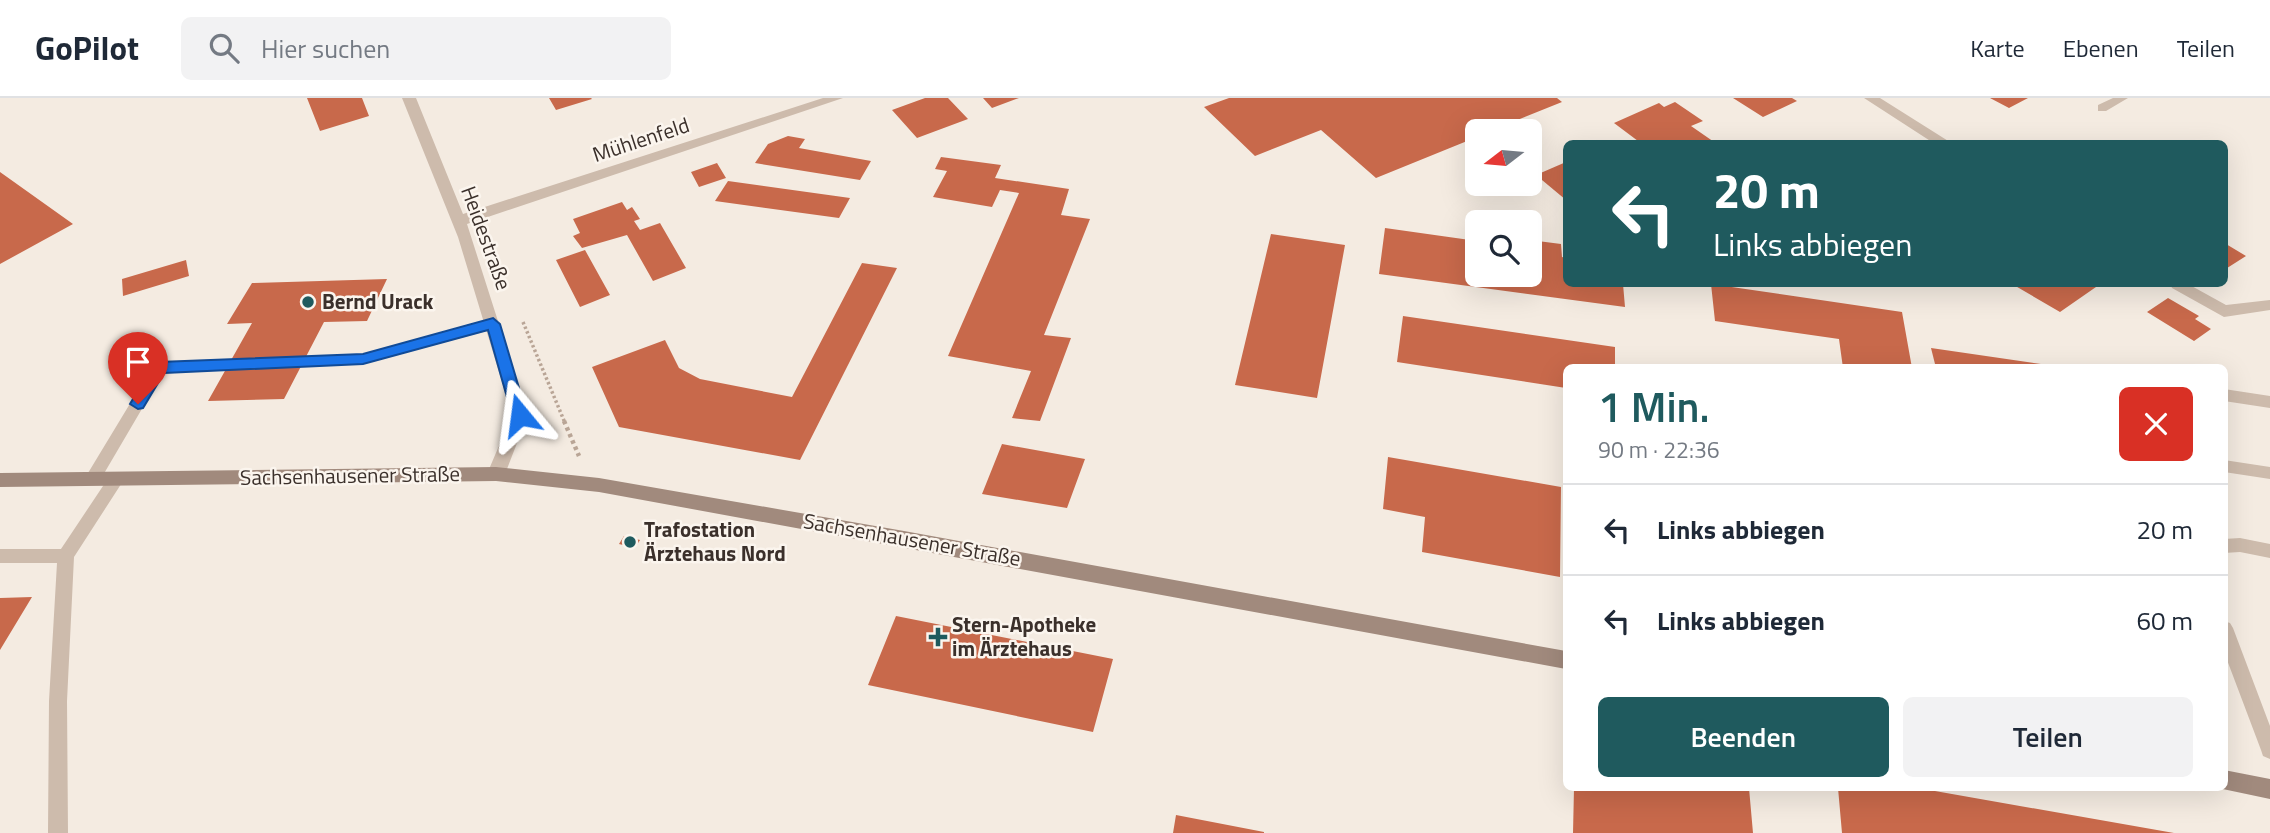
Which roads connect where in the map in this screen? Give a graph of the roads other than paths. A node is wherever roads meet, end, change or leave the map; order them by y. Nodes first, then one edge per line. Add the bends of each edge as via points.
1 (409, 98) edge
2 (836, 98) edge
3 (1871, 98) edge
4 (2122, 98) edge
5 (2102, 108) dead end
6 (1939, 140) edge
7 (459, 221) junction
8 (2182, 287) edge
9 (2270, 305) edge
10 (493, 324) junction
11 (2228, 396) edge
12 (2270, 402) edge
13 (2228, 467) edge
14 (2270, 473) edge
15 (496, 474) junction
16 (93, 478) junction
17 (117, 478) junction
18 (0, 480) edge
19 (2228, 546) edge
20 (2270, 551) edge
21 (0, 556) edge
22 (66, 556) junction
23 (2228, 639) edge
24 (1563, 659) edge
25 (2270, 750) edge
26 (2228, 781) edge
27 (2270, 789) edge
28 (58, 833) edge

1 - 7 street, Heidestraße
2 - 7 street, Mühlenfeld
3 - 6 street
4 - 5 lane
7 - 10 street, Heidestraße
8 - 9 street via 2224,311
10 - 15 street, Heidestraße via 520,415
10 - 16 lane via 363,359 159,368
11 - 12 lane
13 - 14 lane
15 - 17 main road, Sachsenhausener Straße
15 - 24 main road, Sachsenhausener Straße via 599,485 825,524
16 - 17 main road, Sachsenhausener Straße
16 - 18 main road, Sachsenhausener Straße
17 - 22 lane
19 - 20 lane
21 - 22 lane
22 - 28 lane via 58,701
23 - 25 lane
26 - 27 main road

